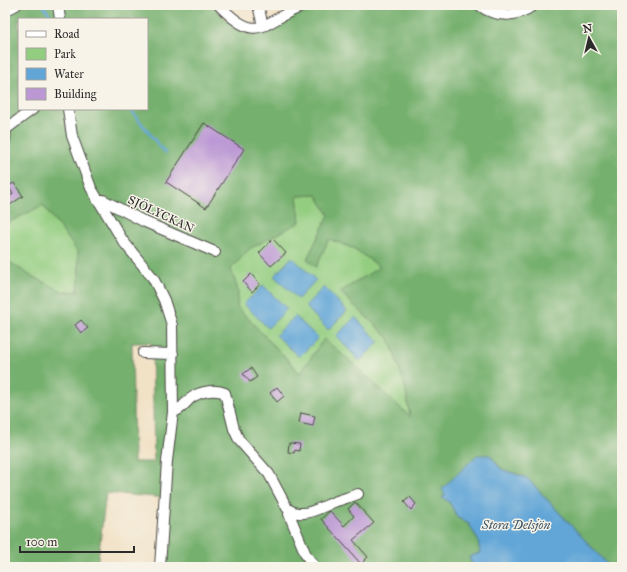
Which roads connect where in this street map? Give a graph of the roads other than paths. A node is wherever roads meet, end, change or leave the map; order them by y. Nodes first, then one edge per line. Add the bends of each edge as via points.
1 (16, 5) edge
2 (58, 5) edge
3 (219, 5) edge
4 (258, 5) edge
5 (308, 5) edge
6 (479, 5) edge
7 (534, 5) edge
8 (5, 11) edge
9 (60, 18) edge
10 (263, 26) junction
11 (32, 110) edge
12 (68, 110) edge
13 (5, 141) edge
14 (97, 200) junction
15 (215, 252) dead end
16 (143, 353) dead end
17 (173, 354) junction
18 (173, 412) junction
19 (358, 494) dead end
20 (290, 511) junction
21 (160, 567) edge
22 (315, 567) edge

1 - 8 street
2 - 9 street
3 - 10 street via 242,26
4 - 10 street
5 - 10 street
6 - 7 street via 496,15 515,14
11 - 13 street via 6,129
12 - 14 street via 86,178
14 - 15 street, SJÖLYCKAN via 103,200 145,222
14 - 17 street via 123,241 153,278 164,300 172,325
16 - 17 street
17 - 18 street
18 - 20 street via 179,411 193,396 219,390 225,392 239,440 269,474
18 - 21 street
19 - 20 street via 316,510 304,513
20 - 22 street via 306,555

